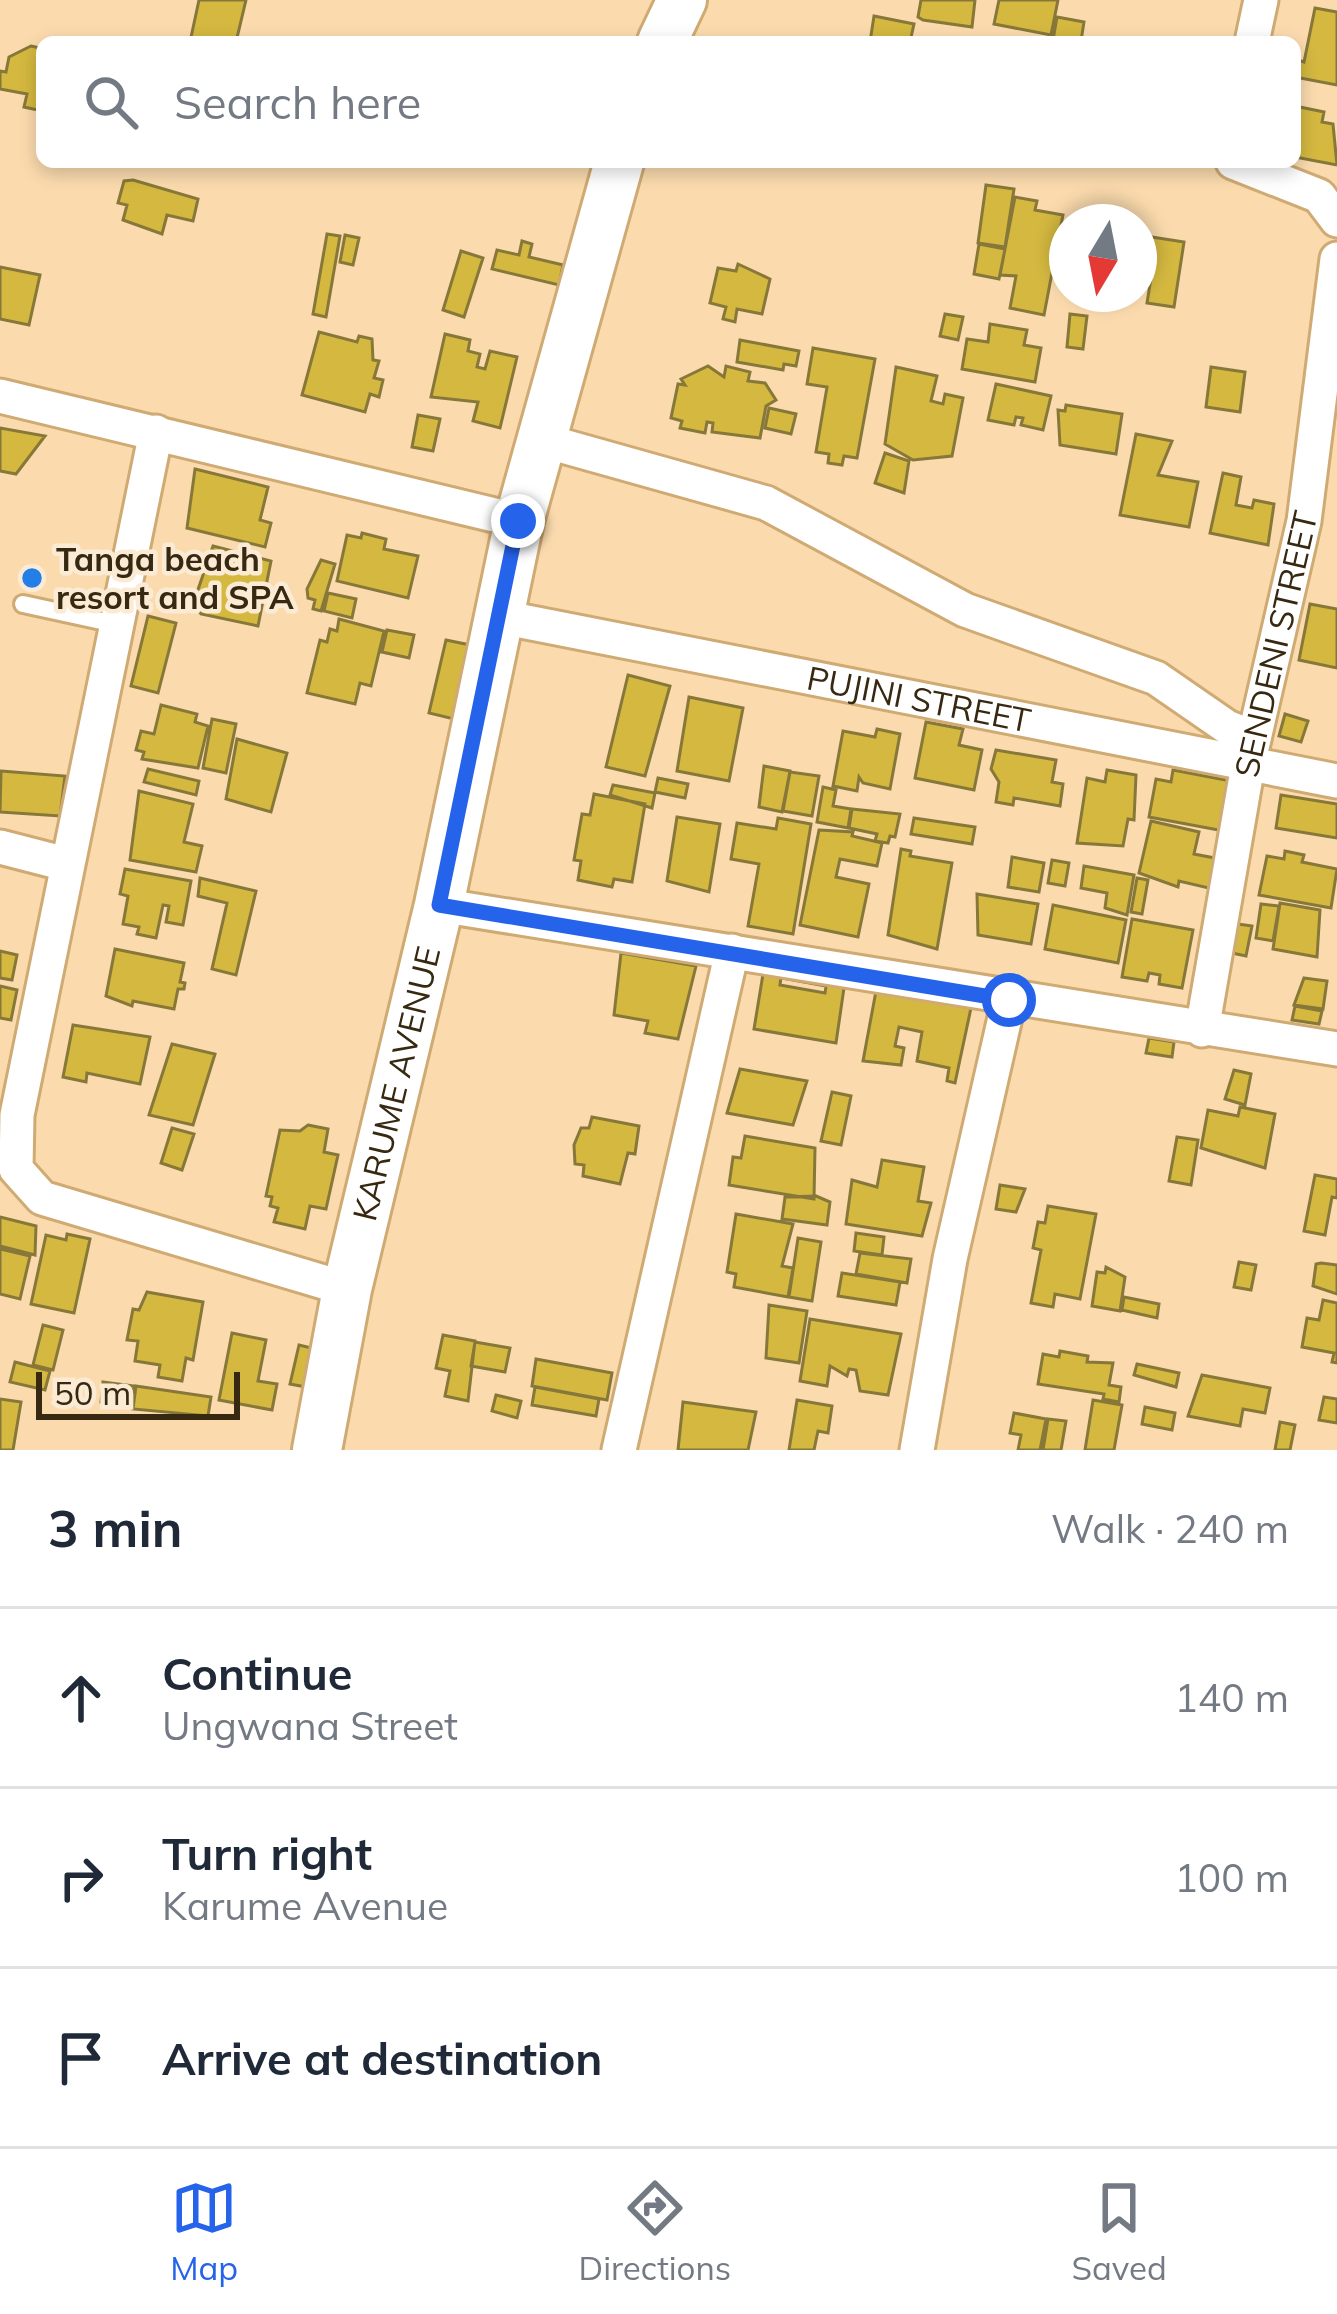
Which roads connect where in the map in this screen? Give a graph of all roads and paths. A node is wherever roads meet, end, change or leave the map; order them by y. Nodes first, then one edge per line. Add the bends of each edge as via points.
1 (1262, 0) edge
2 (1253, 36) edge
3 (617, 168) edge
4 (1248, 168) edge
5 (1337, 220) edge
6 (1337, 259) edge
7 (0, 396) edge
8 (156, 432) junction
9 (544, 441) junction
10 (518, 521) junction
11 (22, 604) dead end
12 (501, 617) junction
13 (115, 624) junction
14 (1251, 752) junction
15 (1337, 781) edge
16 (0, 848) edge
17 (66, 864) junction
18 (439, 905) junction
19 (732, 951) junction
20 (1009, 1000) junction
21 (1202, 1030) junction
22 (1337, 1049) edge
23 (5, 1172) edge
24 (347, 1289) junction
25 (317, 1450) edge
26 (619, 1450) edge
27 (917, 1450) edge

1 - 2 street
3 - 9 main road, KARUME AVENUE
4 - 5 street via 1318,196
6 - 14 street, SENDENI STREET via 1304,521
7 - 8 street
8 - 10 street
8 - 13 street
9 - 10 main road, KARUME AVENUE
9 - 14 street via 766,503 965,610 1156,678
10 - 12 main road, KARUME AVENUE
11 - 13 lane
12 - 14 street, PUJINI STREET
12 - 18 main road, KARUME AVENUE
13 - 17 street
14 - 15 street, PUJINI STREET
14 - 21 street, SENDENI STREET
16 - 17 street
17 - 23 street
18 - 19 street
18 - 24 main road, KARUME AVENUE
19 - 20 street
19 - 26 street
20 - 21 street
20 - 27 street
21 - 22 street
23 - 24 street via 42,1198
24 - 25 main road, KARUME AVENUE

